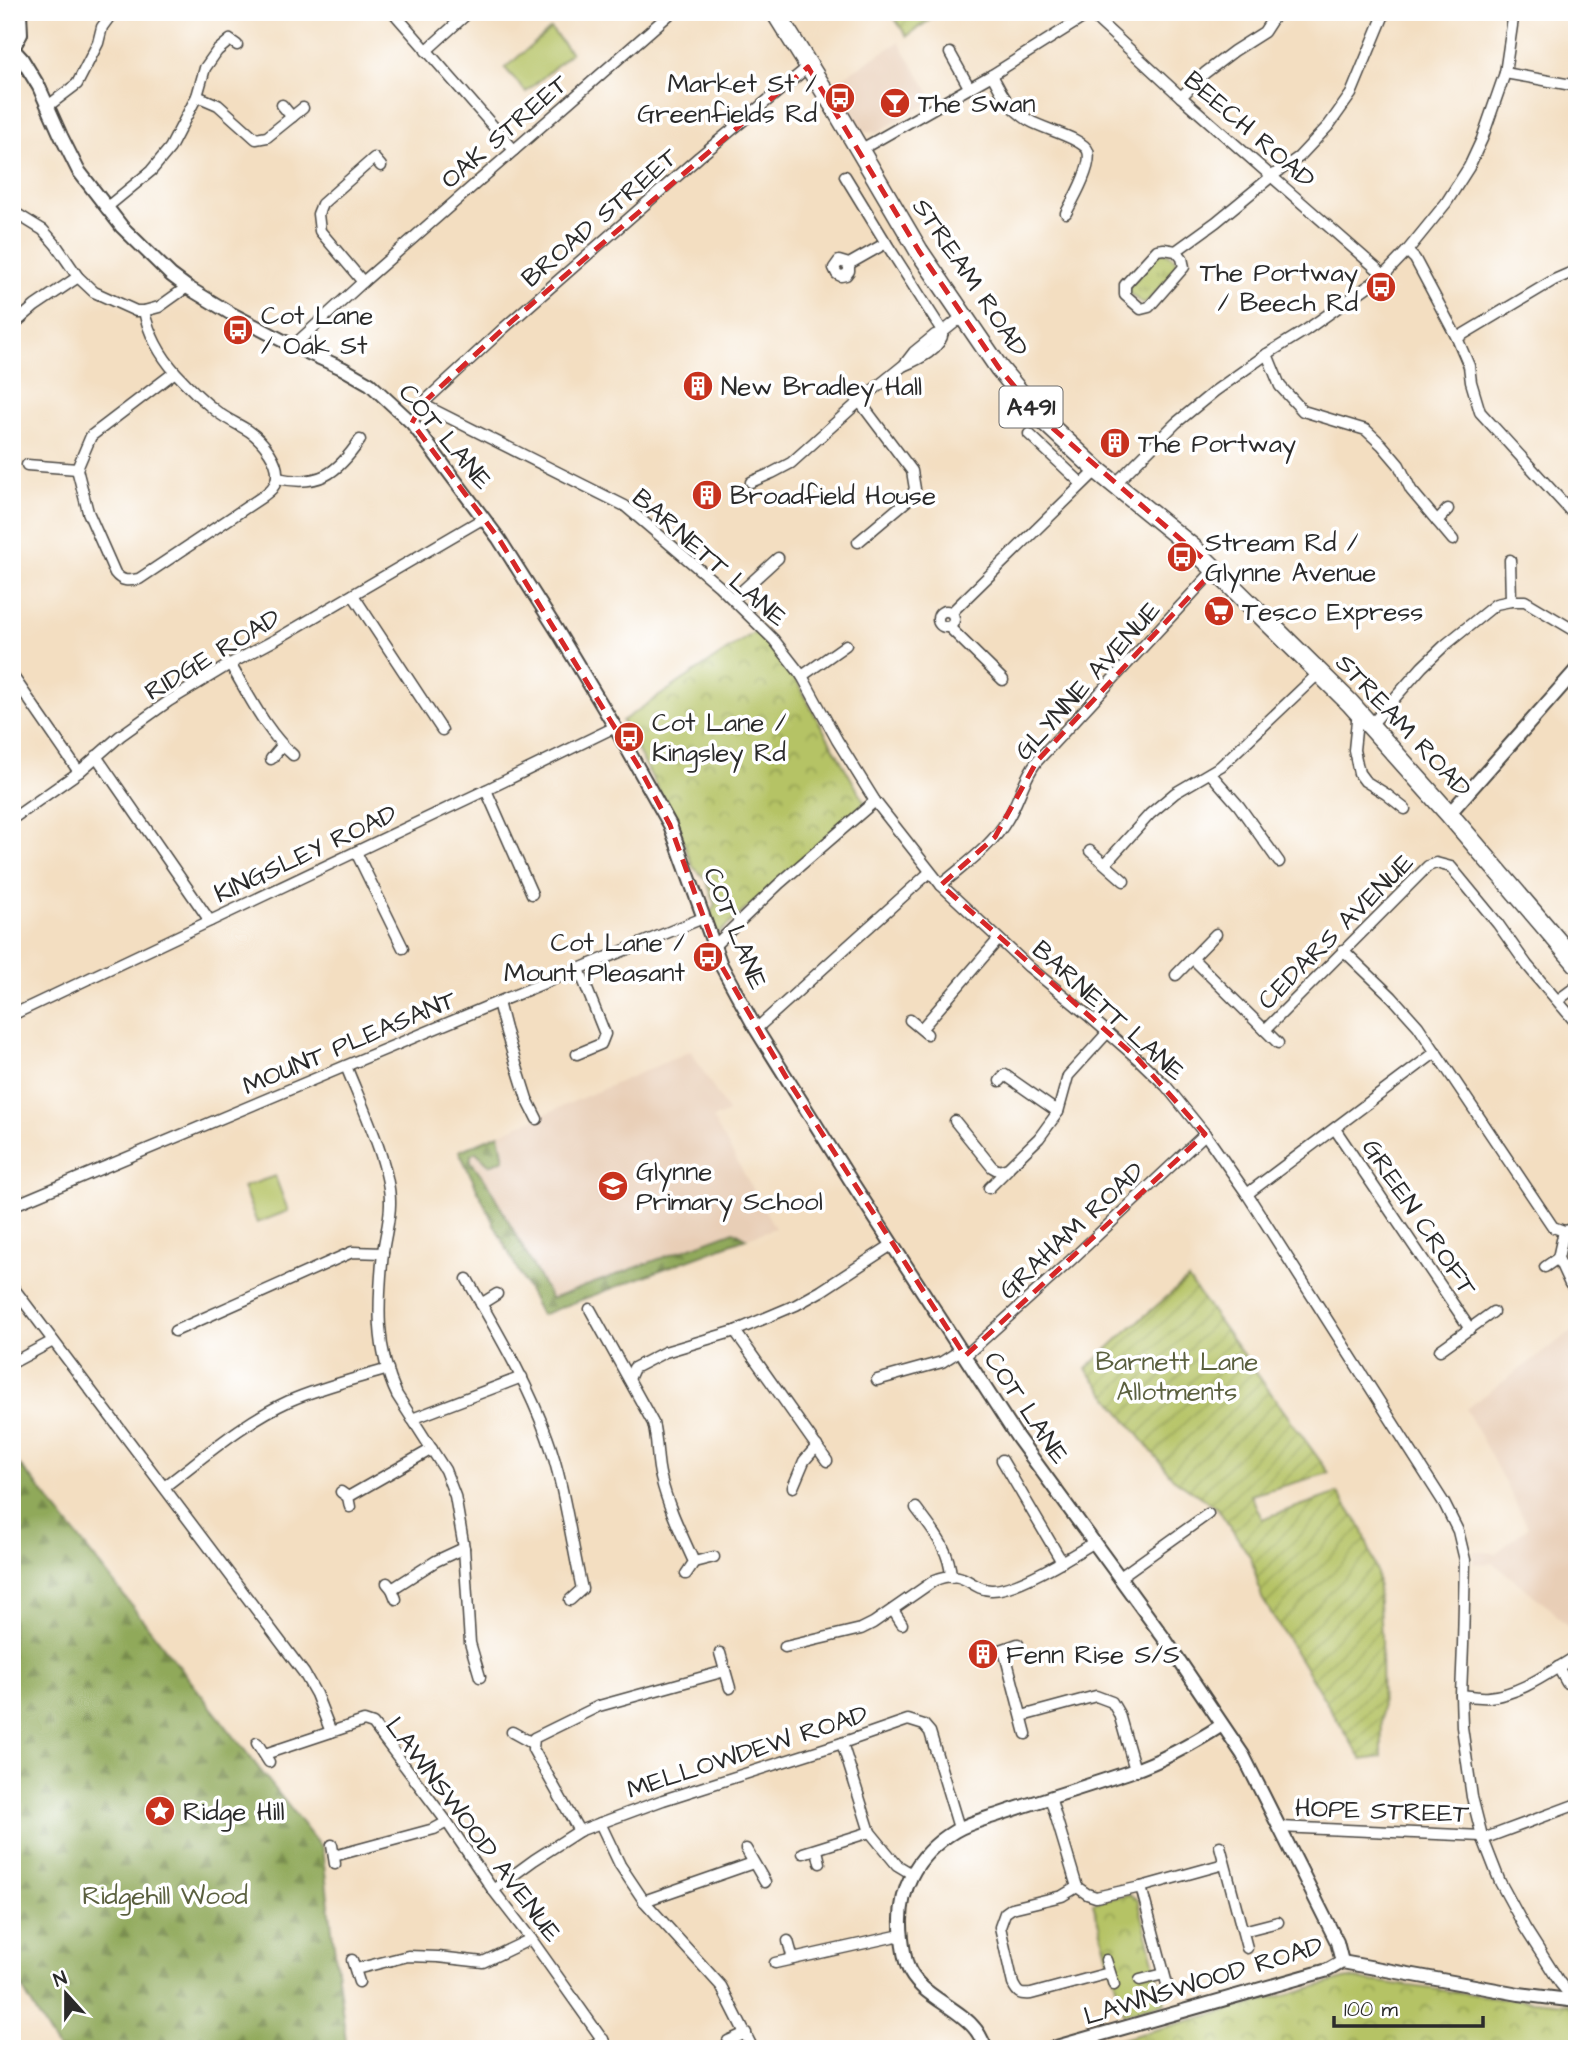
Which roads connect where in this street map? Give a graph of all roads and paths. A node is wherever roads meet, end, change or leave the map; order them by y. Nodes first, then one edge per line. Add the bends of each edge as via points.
1 (20, 12) edge
2 (113, 12) edge
3 (393, 12) edge
4 (469, 12) edge
5 (672, 12) edge
6 (775, 12) edge
7 (1276, 12) edge
8 (1385, 12) edge
9 (1514, 12) edge
10 (1091, 13) edge
11 (231, 38) dead end
12 (12, 48) edge
13 (426, 51) junction
14 (950, 53) dead end
15 (808, 67) junction
16 (1505, 73) junction
17 (992, 75) junction
18 (1577, 86) edge
19 (969, 87) junction
20 (197, 96) junction
21 (1181, 97) junction
22 (282, 105) dead end
23 (48, 106) junction
24 (303, 108) dead end
25 (292, 117) junction
26 (514, 150) junction
27 (860, 150) junction
28 (381, 166) dead end
29 (845, 176) dead end
30 (1272, 176) junction
31 (106, 208) junction
32 (12, 211) edge
33 (1066, 213) dead end
34 (886, 243) junction
35 (1176, 251) junction
36 (1407, 251) junction
37 (849, 264) dead end
38 (1577, 270) edge
39 (1384, 275) junction
40 (78, 277) junction
41 (363, 282) junction
42 (187, 287) junction
43 (144, 312) junction
44 (962, 316) junction
45 (12, 326) edge
46 (943, 332) junction
47 (1457, 338) junction
48 (293, 346) junction
49 (1267, 354) junction
50 (175, 372) junction
51 (860, 402) junction
52 (422, 404) junction
53 (412, 423) junction
54 (1029, 434) dead end
55 (360, 440) dead end
56 (27, 465) dead end
57 (77, 469) junction
58 (1097, 470) junction
59 (277, 478) junction
60 (751, 482) dead end
61 (1082, 484) junction
62 (1115, 484) junction
63 (1448, 509) dead end
64 (484, 518) junction
65 (1577, 518) edge
66 (1437, 521) junction
67 (1453, 540) dead end
68 (858, 542) dead end
69 (778, 558) dead end
70 (1510, 560) dead end
71 (1215, 569) junction
72 (353, 595) junction
73 (733, 599) junction
74 (1511, 601) junction
75 (1577, 632) edge
76 (846, 645) dead end
77 (230, 664) junction
78 (1577, 669) edge
79 (1320, 672) junction
80 (12, 675) edge
81 (802, 676) junction
82 (1003, 680) dead end
83 (1358, 710) junction
84 (1371, 725) junction
85 (615, 727) junction
86 (442, 730) dead end
87 (282, 746) junction
88 (293, 755) dead end
89 (96, 756) junction
90 (271, 759) dead end
91 (79, 772) junction
92 (1210, 773) junction
93 (486, 790) junction
94 (875, 801) junction
95 (1405, 809) dead end
96 (1449, 814) junction
97 (12, 819) edge
98 (1090, 851) dead end
99 (356, 852) junction
100 (1279, 862) dead end
101 (1105, 863) junction
102 (930, 872) junction
103 (1124, 881) dead end
104 (942, 885) junction
105 (532, 894) dead end
106 (703, 918) junction
107 (210, 922) junction
108 (1216, 934) dead end
109 (998, 940) junction
110 (713, 947) junction
111 (404, 948) dead end
112 (1343, 950) junction
113 (1192, 958) junction
114 (1577, 964) edge
115 (579, 969) junction
116 (1176, 975) dead end
117 (1577, 986) edge
118 (1558, 1000) junction
119 (498, 1002) junction
120 (12, 1015) edge
121 (910, 1020) dead end
122 (1577, 1024) edge
123 (756, 1029) junction
124 (1265, 1030) junction
125 (1108, 1032) junction
126 (1278, 1043) dead end
127 (1436, 1052) junction
128 (577, 1054) dead end
129 (346, 1066) junction
130 (1000, 1081) dead end
131 (1058, 1112) junction
132 (537, 1119) dead end
133 (955, 1121) dead end
134 (1335, 1129) junction
135 (1205, 1134) junction
136 (1008, 1168) junction
137 (989, 1188) dead end
138 (1247, 1194) junction
139 (12, 1206) edge
140 (1577, 1228) edge
141 (1564, 1231) junction
142 (894, 1244) junction
143 (383, 1253) junction
144 (1558, 1258) junction
145 (1545, 1267) dead end
146 (467, 1279) dead end
147 (1570, 1284) dead end
148 (12, 1286) edge
149 (497, 1294) dead end
150 (481, 1304) junction
151 (590, 1309) dead end
152 (1493, 1312) dead end
153 (1470, 1329) junction
154 (175, 1331) dead end
155 (735, 1331) junction
156 (53, 1341) junction
157 (1440, 1350) dead end
158 (963, 1353) junction
159 (12, 1363) edge
160 (890, 1366) dead end
161 (388, 1368) junction
162 (522, 1377) junction
163 (894, 1377) junction
164 (628, 1379) junction
165 (877, 1380) dead end
166 (412, 1419) junction
167 (817, 1446) junction
168 (432, 1449) junction
169 (1002, 1460) dead end
170 (827, 1461) dead end
171 (163, 1487) junction
172 (793, 1487) dead end
173 (346, 1499) dead end
174 (916, 1508) dead end
175 (1208, 1514) dead end
176 (1093, 1543) junction
177 (464, 1548) junction
178 (714, 1558) dead end
179 (694, 1562) junction
180 (1062, 1562) junction
181 (686, 1574) dead end
182 (951, 1577) junction
183 (1120, 1577) junction
184 (582, 1589) junction
185 (392, 1590) dead end
186 (594, 1593) dead end
187 (570, 1600) dead end
188 (893, 1610) junction
189 (902, 1624) dead end
190 (1018, 1644) dead end
191 (785, 1647) dead end
192 (1004, 1650) junction
193 (720, 1653) dead end
194 (992, 1653) dead end
195 (1575, 1657) edge
196 (1558, 1668) junction
197 (724, 1671) junction
198 (480, 1677) dead end
199 (1567, 1683) dead end
200 (730, 1688) dead end
201 (1461, 1695) junction
202 (1022, 1716) junction
203 (1222, 1725) junction
204 (331, 1732) junction
205 (512, 1732) dead end
206 (1026, 1734) dead end
207 (257, 1743) dead end
208 (532, 1743) junction
209 (842, 1744) junction
210 (1135, 1770) junction
211 (1050, 1797) junction
212 (1577, 1804) edge
213 (447, 1822) junction
214 (600, 1823) junction
215 (1279, 1827) junction
216 (959, 1828) junction
217 (579, 1831) junction
218 (870, 1832) junction
219 (1482, 1838) junction
220 (332, 1845) dead end
221 (1220, 1846) dead end
222 (747, 1849) dead end
223 (817, 1850) junction
224 (803, 1853) dead end
225 (753, 1863) junction
226 (820, 1863) dead end
227 (1224, 1864) junction
228 (912, 1874) junction
229 (765, 1882) dead end
230 (1077, 1887) junction
231 (1141, 1887) junction
232 (493, 1890) junction
233 (644, 1901) junction
234 (1278, 1922) dead end
235 (1243, 1931) junction
236 (901, 1935) junction
237 (531, 1939) junction
238 (788, 1941) dead end
239 (1247, 1948) dead end
240 (793, 1959) junction
241 (1106, 1960) dead end
242 (1342, 1962) junction
243 (775, 1963) dead end
244 (1109, 1973) junction
245 (1164, 1974) junction
246 (1140, 1980) dead end
247 (359, 1982) dead end
248 (1114, 1985) dead end
249 (1168, 1988) dead end
250 (1575, 2000) edge
251 (746, 2033) junction
252 (603, 2039) junction
253 (728, 2041) dead end
254 (588, 2049) edge
255 (610, 2049) edge
256 (753, 2049) edge
257 (986, 2049) edge
258 (1049, 2049) edge

1 - 12 street via 21,34
2 - 23 street via 77,84
3 - 13 street
4 - 13 street
5 - 26 street, OAK STREET
6 - 15 highway, A491
7 - 21 street via 1264,32 1205,73
8 - 30 street via 1351,94 1299,157
9 - 16 street
10 - 17 street
10 - 21 street, BEECH ROAD
11 - 20 street via 205,68
12 - 23 street, COT LANE
13 - 26 street
14 - 19 street
15 - 27 highway, A491
15 - 52 street, BROAD STREET
16 - 18 street
16 - 36 street via 1469,167
17 - 19 street
17 - 33 street via 1010,106 1087,149 1087,164
19 - 27 street
20 - 25 street via 218,105 256,139 267,137
20 - 31 street via 170,148 151,171
21 - 30 street, BEECH ROAD
22 - 25 street
23 - 31 street, COT LANE via 79,170
24 - 25 street
26 - 41 street, OAK STREET
27 - 44 highway, STREAM ROAD / A491
28 - 41 street via 374,158 322,204 318,214 320,231
29 - 34 street, STREAM ROAD
30 - 35 street
30 - 39 street, BEECH ROAD
31 - 42 street, COT LANE
32 - 40 street via 43,230
34 - 37 street
34 - 46 street, STREAM ROAD
35 - 35 street via 1157,250 1125,285 1125,295 1141,309 1149,307 1184,267
36 - 39 street
36 - 47 street
38 - 47 street
39 - 49 street
40 - 43 street via 94,292
40 - 45 street
41 - 48 street, OAK STREET
42 - 43 street
42 - 48 street, COT LANE
43 - 50 street via 154,343
44 - 46 street
44 - 58 highway, STREAM ROAD / A491 via 1041,418
46 - 51 street
47 - 65 street via 1480,412
48 - 53 street, COT LANE via 370,384
49 - 62 street via 1175,423
49 - 66 street via 1280,386 1303,411 1366,430 1382,445
50 - 57 street via 91,436
50 - 59 street via 216,411 262,442
51 - 60 street via 791,463
51 - 68 street via 912,471 915,489 909,499 866,528
52 - 53 street
52 - 73 street, BARNETT LANE via 625,506
53 - 64 street, COT LANE
54 - 61 street
55 - 59 street via 339,466 318,479
56 - 57 street
57 - 59 street via 88,512 115,573 126,581 139,579 262,497
58 - 61 street
58 - 62 highway, STREAM ROAD / A491
61 - 82 street via 952,612 944,610 938,617 941,626 949,627
62 - 71 highway, STREAM ROAD / A491
63 - 66 street
64 - 72 street, RIDGE ROAD
64 - 85 street, COT LANE
66 - 67 street
69 - 73 street
70 - 74 street
71 - 79 highway, STREAM ROAD / A491
71 - 104 street, GLYNNE AVENUE via 1037,761 995,837
72 - 77 street, RIDGE ROAD
72 - 86 street
73 - 81 street, BARNETT LANE
74 - 75 street via 1525,601
74 - 84 street via 1496,604 1444,646
76 - 81 street
77 - 87 street
77 - 89 street, RIDGE ROAD via 169,701
78 - 96 street
79 - 83 highway, STREAM ROAD / A491
79 - 92 street
80 - 91 street
81 - 94 street, BARNETT LANE
83 - 84 highway, STREAM ROAD / A491
83 - 95 street via 1357,767 1365,781
84 - 96 highway, STREAM ROAD / A491
85 - 93 street, KINGSLEY ROAD
85 - 106 street, COT LANE via 670,825
87 - 88 street
87 - 90 street
89 - 91 street, RIDGE ROAD
89 - 107 street
91 - 97 street, RIDGE ROAD
92 - 100 street
92 - 101 street via 1150,814
93 - 99 street, KINGSLEY ROAD
93 - 105 street
94 - 102 street, BARNETT LANE
94 - 110 street
96 - 114 highway, STREAM ROAD / A491
98 - 101 street
99 - 107 street, KINGSLEY ROAD
99 - 111 street
101 - 103 street
102 - 104 street, BARNETT LANE
102 - 123 street
104 - 109 street, BARNETT LANE
106 - 110 street, COT LANE
106 - 115 street, MOUNT PLEASANT
107 - 120 street, KINGSLEY ROAD
108 - 113 street
109 - 121 street via 924,1031
109 - 125 street, BARNETT LANE
110 - 123 street, COT LANE
112 - 118 street, CEDARS AVENUE via 1436,863 1451,867
112 - 124 street, CEDARS AVENUE
112 - 127 street via 1392,997
113 - 116 street
113 - 124 street, CEDARS AVENUE
115 - 119 street, MOUNT PLEASANT
115 - 128 street via 605,1034 601,1044
117 - 118 street
118 - 122 street
119 - 129 street, MOUNT PLEASANT
119 - 132 street
123 - 142 street, COT LANE
124 - 126 street, CEDARS AVENUE
125 - 131 street via 1069,1076
125 - 135 street, BARNETT LANE via 1166,1086
127 - 134 street
127 - 141 street via 1553,1227
129 - 139 street, MOUNT PLEASANT
129 - 143 street via 388,1180 391,1206
130 - 131 street via 1005,1075
131 - 136 street
133 - 136 street via 992,1167 999,1171
134 - 138 street
134 - 153 street, GREEN CROFT
135 - 138 street, BARNETT LANE
135 - 158 street, GRAHAM ROAD via 1071,1260
136 - 137 street
138 - 201 street, BARNETT LANE via 1458,1531 1465,1560
140 - 141 street
141 - 144 street
142 - 155 street via 796,1305
142 - 158 street, COT LANE
143 - 154 street via 352,1252
143 - 161 street via 378,1322
144 - 145 street
144 - 147 street
146 - 150 street
148 - 156 street
149 - 150 street
150 - 162 street
151 - 164 street
152 - 153 street, GREEN CROFT
153 - 157 street, GREEN CROFT
155 - 164 street via 665,1352 634,1368
155 - 167 street
156 - 159 street
156 - 171 street
158 - 163 street, GRAHAM ROAD
158 - 176 street, COT LANE
160 - 163 street
161 - 166 street
161 - 171 street via 287,1402 248,1423
162 - 166 street
162 - 184 street via 551,1449
163 - 165 street, GRAHAM ROAD
164 - 179 street via 653,1423 664,1490
166 - 168 street
167 - 170 street
167 - 172 street via 804,1461
168 - 173 street
168 - 177 street via 455,1496
169 - 180 street
171 - 204 street via 304,1672
174 - 182 street via 943,1544
175 - 183 street
176 - 180 street
176 - 183 street, COT LANE
177 - 185 street
177 - 198 street via 470,1643
178 - 179 street
179 - 181 street
180 - 182 street via 1003,1589 985,1590 965,1578
182 - 188 street via 934,1580
183 - 203 street, COT LANE
184 - 186 street
184 - 187 street
188 - 189 street
188 - 191 street via 861,1629
190 - 192 street
192 - 194 street
192 - 202 street
193 - 197 street
195 - 196 street
196 - 199 street
196 - 201 street via 1510,1692 1487,1697
197 - 200 street
197 - 208 street via 599,1706 541,1734
201 - 219 street, BARNETT LANE via 1472,1797
202 - 206 street
202 - 210 street via 1096,1696 1112,1702
203 - 210 street
203 - 215 street, COT LANE via 1243,1755
204 - 207 street, LAWNSWOOD AVENUE via 267,1758
204 - 213 street, LAWNSWOOD AVENUE via 364,1721 373,1724
205 - 208 street
208 - 217 street
209 - 214 street, MELLOWDEW ROAD
209 - 216 street, MELLOWDEW ROAD via 908,1720 924,1725
209 - 218 street
210 - 211 street
211 - 216 street
211 - 230 street
212 - 219 street
213 - 220 street via 334,1860
213 - 232 street, LAWNSWOOD AVENUE
214 - 217 street, MELLOWDEW ROAD
214 - 233 street
215 - 219 street, HOPE STREET
215 - 242 street, COT LANE via 1337,1942
216 - 228 street via 936,1844
217 - 232 street, MELLOWDEW ROAD
218 - 223 street
218 - 228 street via 897,1866
219 - 250 street, BARNETT LANE via 1525,1928
221 - 227 street
222 - 225 street
223 - 224 street
223 - 226 street
225 - 229 street
225 - 233 street
227 - 231 street
227 - 235 street
228 - 236 street via 902,1900
230 - 231 street via 1096,1897
230 - 244 street via 1005,1913 1000,1927 1013,1984 1021,1995 1031,1994
231 - 245 street
232 - 237 street, LAWNSWOOD AVENUE
233 - 251 street via 721,1986
234 - 235 street
235 - 239 street
236 - 240 street
236 - 257 street via 907,1967 914,1978 968,2021
237 - 247 street via 483,1962 408,1956 354,1964
237 - 252 street, LAWNSWOOD AVENUE
238 - 240 street
240 - 243 street
241 - 244 street
242 - 250 street, LAWNSWOOD ROAD
242 - 258 street, LAWNSWOOD ROAD via 1328,1970
244 - 248 street
245 - 246 street
245 - 249 street
251 - 253 street
251 - 256 street
252 - 254 street
252 - 255 street, LAWNSWOOD AVENUE

